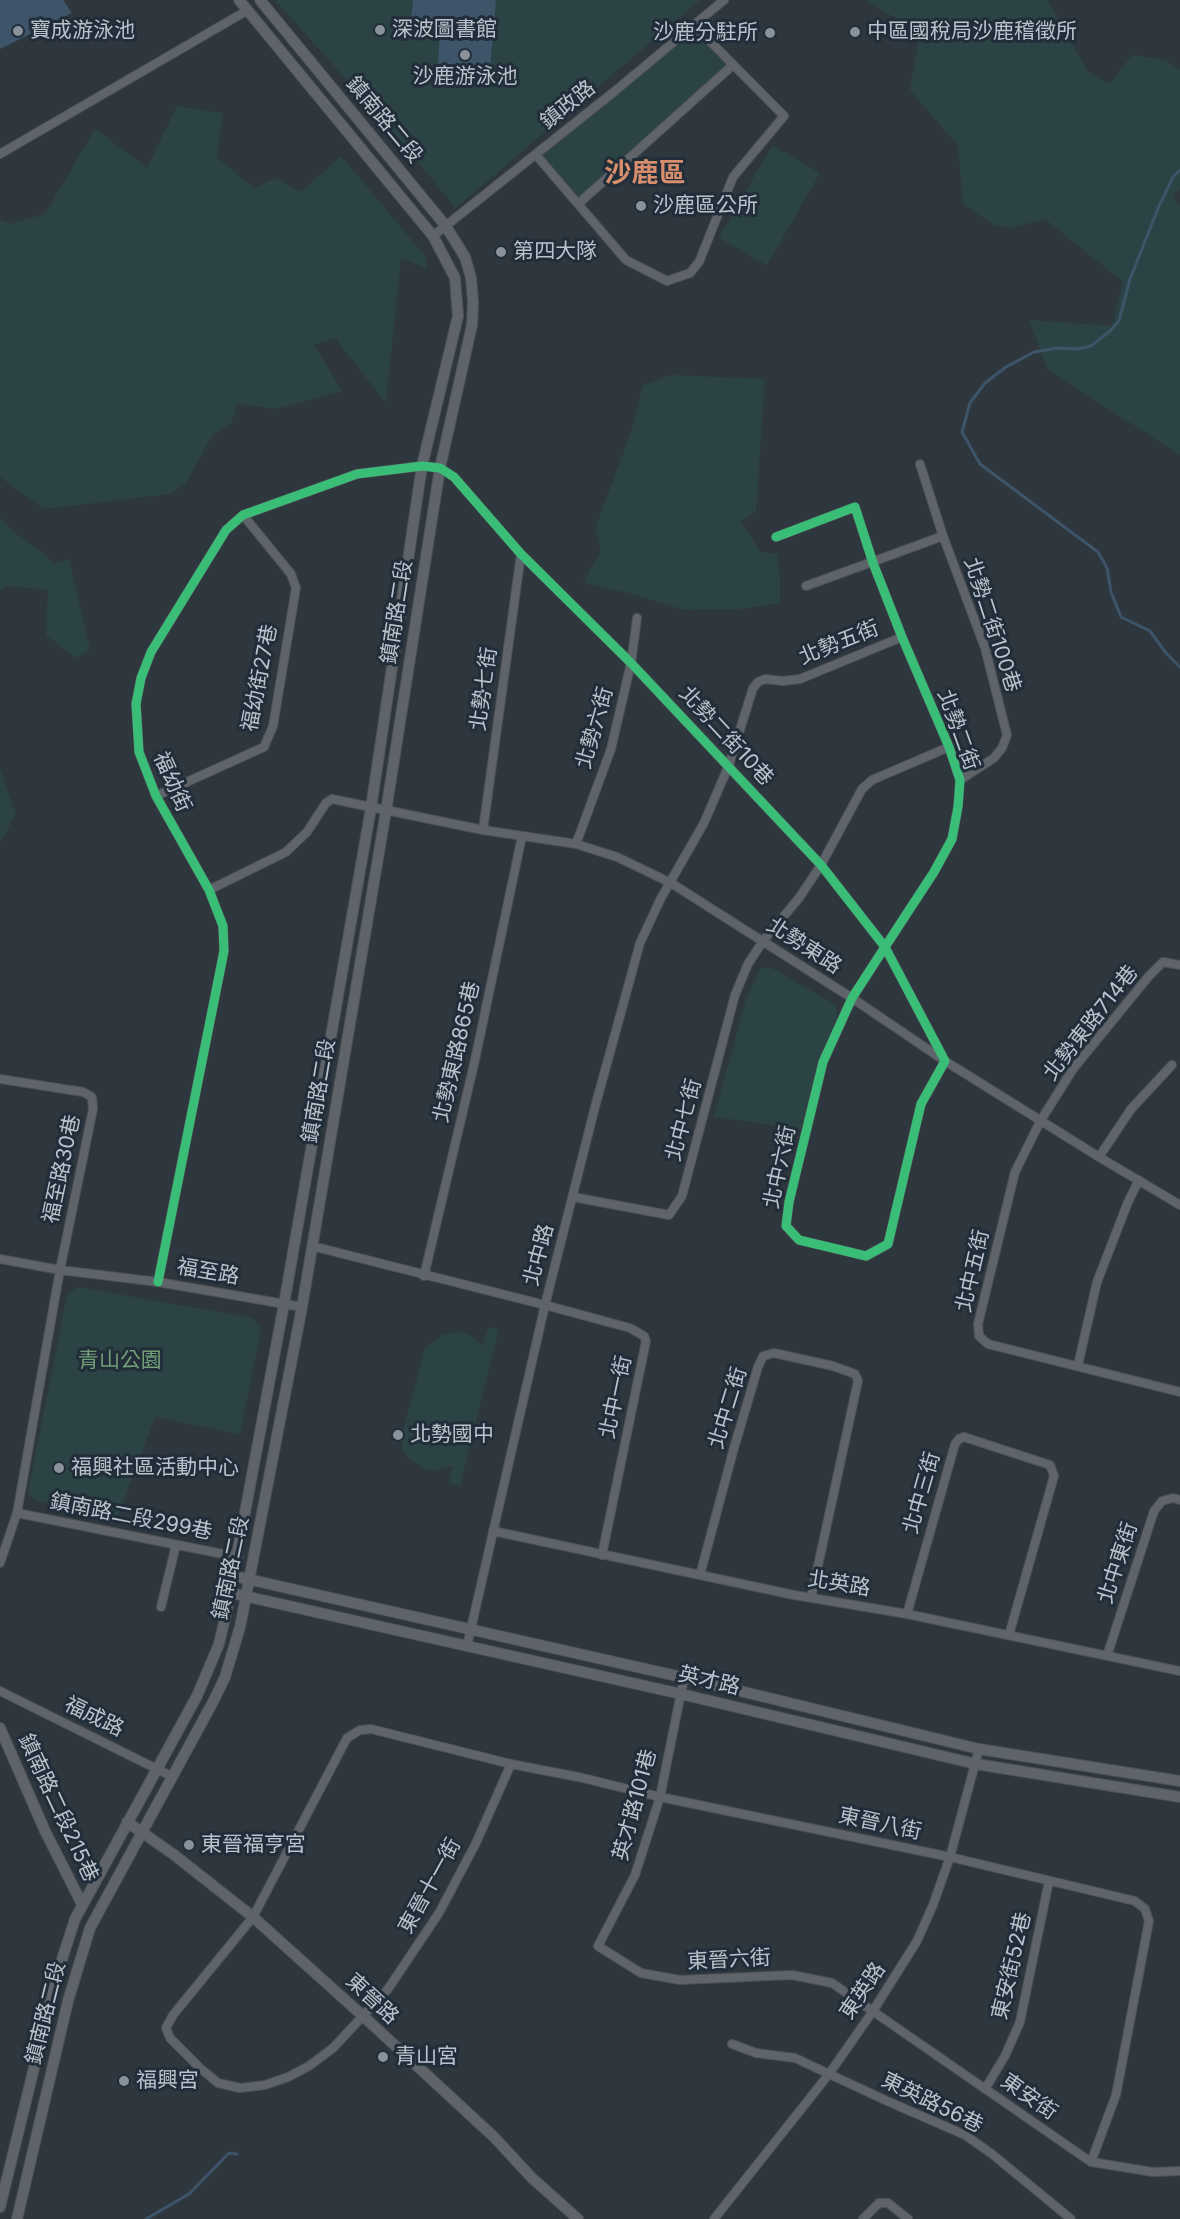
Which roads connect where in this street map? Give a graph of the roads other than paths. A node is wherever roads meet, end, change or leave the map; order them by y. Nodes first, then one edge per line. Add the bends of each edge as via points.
1 (239, 0) edge
2 (260, 0) edge
3 (724, 0) edge
4 (248, 10) junction
5 (694, 25) junction
6 (733, 65) junction
7 (0, 154) edge
8 (536, 155) junction
9 (578, 204) junction
10 (446, 225) junction
11 (433, 236) junction
12 (920, 464) dead end
13 (422, 466) junction
14 (440, 468) junction
15 (243, 515) junction
16 (943, 536) junction
17 (776, 537) dead end
18 (521, 554) junction
19 (873, 563) junction
20 (806, 586) dead end
21 (637, 618) dead end
22 (902, 637) junction
23 (631, 663) junction
24 (949, 747) junction
25 (729, 765) junction
26 (960, 780) junction
27 (156, 796) junction
28 (371, 808) junction
29 (386, 811) junction
30 (483, 830) junction
31 (522, 836) junction
32 (576, 844) junction
33 (821, 865) junction
34 (671, 883) junction
35 (209, 890) junction
36 (763, 941) junction
37 (885, 946) junction
38 (1179, 964) edge
39 (852, 998) junction
40 (945, 1061) junction
41 (1172, 1065) dead end
42 (0, 1079) edge
43 (1041, 1120) junction
44 (1099, 1157) junction
45 (1139, 1180) junction
46 (573, 1197) junction
47 (1179, 1202) edge
48 (312, 1246) junction
49 (0, 1259) edge
50 (60, 1270) junction
51 (424, 1276) junction
52 (158, 1282) junction
53 (284, 1304) junction
54 (545, 1305) junction
55 (302, 1307) junction
56 (1078, 1365) junction
57 (1180, 1392) edge
58 (1180, 1500) edge
59 (17, 1513) junction
60 (493, 1531) junction
61 (176, 1545) junction
62 (602, 1555) junction
63 (238, 1557) junction
64 (0, 1563) edge
65 (700, 1575) junction
66 (234, 1576) junction
67 (250, 1579) junction
68 (231, 1593) junction
69 (247, 1596) junction
70 (811, 1598) junction
71 (161, 1607) dead end
72 (907, 1614) junction
73 (471, 1628) junction
74 (1009, 1635) junction
75 (467, 1646) junction
76 (1107, 1656) junction
77 (1180, 1671) edge
78 (684, 1678) junction
79 (0, 1691) edge
80 (681, 1694) junction
81 (0, 1728) edge
82 (979, 1749) junction
83 (512, 1764) junction
84 (976, 1764) junction
85 (156, 1768) junction
86 (171, 1776) junction
87 (1180, 1781) edge
88 (660, 1797) junction
89 (1180, 1797) edge
90 (127, 1822) junction
91 (141, 1831) junction
92 (950, 1857) junction
93 (1049, 1881) junction
94 (82, 1904) junction
95 (253, 1917) junction
96 (603, 1936) joint
97 (873, 2011) junction
98 (363, 2016) junction
99 (732, 2044) dead end
100 (829, 2074) junction
101 (985, 2089) junction
102 (1091, 2162) junction
103 (1180, 2171) edge
104 (0, 2207) edge
105 (17, 2219) edge
106 (578, 2219) edge
107 (714, 2219) edge
108 (863, 2219) edge
109 (908, 2219) edge
110 (1071, 2219) edge

1 - 4 street, 鎮南路二段
2 - 10 street, 鎮南路二段
3 - 5 street, 鎮政路
4 - 7 street
4 - 11 street, 鎮南路二段
5 - 6 street
5 - 8 street, 鎮政路
6 - 9 street
6 - 9 street via 784,116 733,177 699,262 690,273 667,281 626,260
8 - 9 street
8 - 10 street, 鎮政路
10 - 11 street, 鎮政路
10 - 14 street, 鎮南路二段 via 465,257 473,302
11 - 13 street, 鎮南路二段 via 455,278 458,316
12 - 16 street, 北勢二街100巷
13 - 14 street, 福幼街
13 - 15 street, 福幼街 via 357,474
13 - 28 street, 鎮南路二段
14 - 18 street, 北勢二街10巷 via 454,477
14 - 29 street, 鎮南路二段
15 - 27 street, 福幼街 via 226,530 152,652 141,678 136,704 139,752
15 - 27 street, 福幼街27巷 via 291,574 296,588 273,726 264,747
16 - 19 street
16 - 26 street, 北勢二街100巷 via 985,648 1006,735 993,758
17 - 19 street, 北勢二街 via 855,507
18 - 23 street, 北勢二街10巷
18 - 30 street, 北勢七街
19 - 20 street
19 - 22 street, 北勢二街
21 - 23 street, 北勢六街
22 - 24 street, 北勢二街
22 - 25 street, 北勢五街 via 800,679 758,682
23 - 25 street, 北勢二街10巷
23 - 32 street, 北勢六街 via 611,749
24 - 26 street, 北勢二街
24 - 33 street via 872,780 862,789
25 - 33 street, 北勢二街10巷
25 - 34 street, 北勢五街 via 704,823
26 - 37 street, 北勢二街 via 952,839
27 - 35 street, 福幼街
28 - 29 street, 北勢東路
28 - 35 street, 北勢東路 via 332,799 286,852
28 - 53 street, 鎮南路二段
29 - 30 street, 北勢東路
29 - 48 street, 鎮南路二段
30 - 31 street, 北勢東路
31 - 32 street, 北勢東路
31 - 51 street, 北勢東路865巷
32 - 34 street, 北勢東路 via 617,857
33 - 36 street
33 - 37 street, 北勢二街10巷
34 - 36 street, 北勢東路
34 - 46 street, 北中路 via 640,944
35 - 52 street, 福幼街 via 223,926 224,951
36 - 39 street, 北勢東路
36 - 46 street, 北中七街 via 735,995 682,1196 675,1208 669,1215
37 - 39 street, 北勢二街
37 - 40 street, 北勢二街10巷
38 - 43 street, 北勢東路714巷 via 1164,962 1149,976 1073,1070
39 - 40 street, 北勢東路
39 - 40 street, 北中六街 via 823,1062 789,1202 786,1226 799,1240 867,1256 888,1244 921,1104
40 - 43 street, 北勢東路
41 - 44 street via 1131,1109
42 - 50 street, 福至路30巷 via 55,1086 92,1097 93,1109
43 - 44 street, 北勢東路
43 - 56 street, 北中五街 via 1015,1172 978,1324 979,1336 988,1344
44 - 45 street, 北勢東路
45 - 47 street, 北勢東路
45 - 56 street via 1097,1282
46 - 54 street, 北中路
48 - 51 street, 北中一街
48 - 55 street, 鎮南路二段
49 - 50 street, 福至路
50 - 52 street, 福至路
50 - 59 street
51 - 54 street, 北中一街
52 - 53 street, 福至路
53 - 55 street, 福至路
53 - 63 street, 鎮南路二段
54 - 60 street, 北中路
54 - 62 street, 北中一街 via 630,1328 646,1341
55 - 67 street, 鎮南路二段
56 - 57 street, 北中五街
58 - 76 street, 北中東街 via 1162,1501 1154,1511
59 - 61 street, 鎮南路二段299巷
59 - 64 street
60 - 62 street, 北英路
60 - 73 street, 北中路
61 - 63 street, 鎮南路二段299巷
61 - 71 street
62 - 65 street, 北英路
63 - 66 street, 鎮南路二段
65 - 70 street, 北英路
65 - 70 street, 北中二街 via 758,1367 764,1356 774,1353 833,1366 855,1374 858,1381
66 - 67 street, 英才路
66 - 68 street, 鎮南路二段
67 - 69 street, 鎮南路二段
67 - 73 street, 英才路
68 - 69 street, 英才路
68 - 85 street, 鎮南路二段 via 214,1660
69 - 75 street, 英才路
69 - 86 street, 鎮南路二段 via 225,1677
70 - 72 street, 北英路
72 - 74 street, 北英路
72 - 74 street, 北中三街 via 955,1444 964,1437 1050,1465 1054,1476
73 - 75 street, 北中路
73 - 78 street, 英才路
74 - 76 street, 北英路
75 - 80 street, 英才路
76 - 77 street, 北英路
78 - 80 street, 英才路101巷
78 - 82 street, 英才路
79 - 85 street, 福成路
80 - 84 street, 英才路
80 - 88 street, 英才路101巷
81 - 94 street, 鎮南路二段215巷
82 - 84 street, 東英路
82 - 87 street, 英才路
83 - 88 street, 東晉八街
83 - 95 street, 東晉八街 via 371,1729 360,1730 342,1747
83 - 98 street, 東晉十一街 via 439,1912 404,1967
84 - 89 street, 英才路
84 - 92 street, 東英路
85 - 86 street, 福成路
85 - 90 street, 鎮南路二段
86 - 91 street, 鎮南路二段
88 - 92 street, 東晉八街
88 - 96 street, 英才路101巷 via 635,1875
90 - 91 street, 東晉路
90 - 94 street, 鎮南路二段
91 - 95 street, 東晉路
91 - 105 street, 鎮南路二段 via 90,1928 80,1957
92 - 93 street, 東晉八街
92 - 97 street, 東英路 via 916,1941
93 - 101 street, 東安街52巷 via 1020,2022
93 - 102 street, 東晉八街 via 1135,1902 1145,1909 1149,1921 1116,2096
94 - 104 street, 鎮南路二段 via 56,1978
95 - 98 street, 東晉路
95 - 98 street, 東晉十一街 via 166,2028 170,2038 200,2068 218,2083 240,2088 265,2085 309,2066 333,2048
96 - 97 street, 東晉六街 via 598,1946 640,1973 680,1980 792,1975 832,1983
97 - 100 street, 東英路
97 - 101 street, 東安街
98 - 106 street, 東晉路
99 - 100 street, 東英路56巷 via 756,2053 795,2058
100 - 107 street, 東英路
100 - 110 street, 東英路56巷 via 965,2134
101 - 102 street, 東安街
102 - 103 street, 東安街 via 1153,2172
108 - 109 street via 879,2203 888,2203

